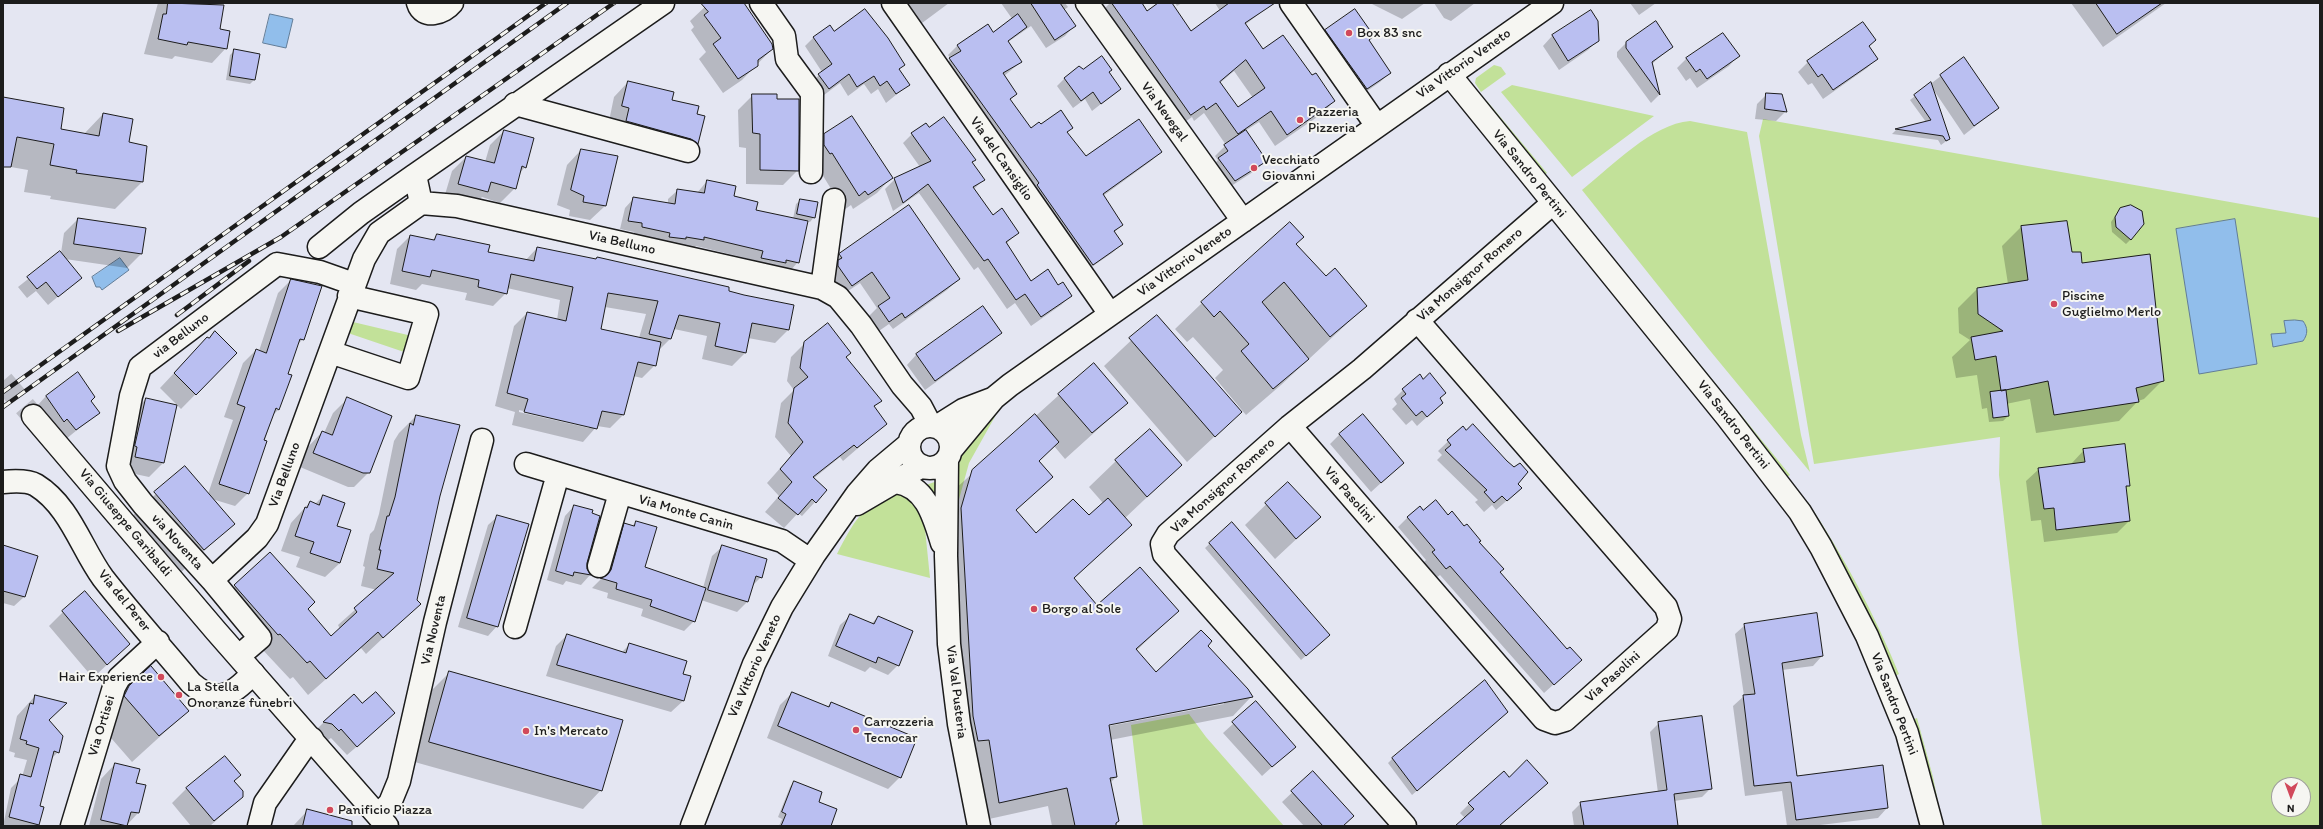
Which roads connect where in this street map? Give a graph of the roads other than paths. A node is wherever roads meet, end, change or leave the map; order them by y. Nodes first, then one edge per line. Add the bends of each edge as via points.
1 (418, 3) edge
2 (452, 3) edge
3 (663, 3) edge
4 (761, 3) edge
5 (893, 3) edge
6 (1087, 3) edge
7 (1291, 3) edge
8 (1552, 3) edge
9 (1448, 74) junction
10 (515, 104) junction
11 (1378, 126) junction
12 (688, 151) dead end
13 (811, 172) dead end
14 (415, 175) junction
15 (834, 200) dead end
16 (421, 203) junction
17 (1553, 203) junction
18 (1242, 221) junction
19 (319, 247) dead end
20 (822, 288) junction
21 (351, 290) junction
22 (1110, 314) junction
23 (1417, 320) junction
24 (330, 352) junction
25 (994, 398) junction
26 (33, 416) tunnel mouth
27 (1290, 426) junction
28 (922, 433) junction
29 (482, 440) dead end
30 (949, 454) junction
31 (526, 464) dead end
32 (922, 466) junction
33 (558, 474) junction
34 (3, 482) edge
35 (896, 482) junction
36 (620, 493) junction
37 (143, 504) joint
38 (840, 518) junction
39 (946, 556) junction
40 (810, 560) junction
41 (599, 566) dead end
42 (212, 580) junction
43 (515, 627) dead end
44 (216, 631) joint
45 (158, 642) junction
46 (239, 656) junction
47 (253, 673) junction
48 (312, 738) junction
49 (383, 821) edge
50 (72, 826) edge
51 (259, 826) edge
52 (692, 826) edge
53 (979, 826) edge
54 (1405, 826) edge
55 (1932, 826) edge

1 - 2 street via 423,10 432,14 440,13
3 - 10 street
4 - 13 street via 784,36 787,59 812,93
5 - 22 street, Via del Cansiglio
6 - 18 street, Via Nevegal
7 - 11 street
8 - 9 street, Via Vittorio Veneto
9 - 11 street, Via Vittorio Veneto
9 - 17 street, Via Sandro Pertini
10 - 12 street
10 - 14 street
11 - 18 street, Via Vittorio Veneto
14 - 16 street
14 - 19 street
15 - 20 street
16 - 20 street, Via Belluno via 457,206
16 - 21 street, Via Belluno via 379,233
17 - 23 street, Via Monsignor Romero
17 - 55 street, Via Sandro Pertini via 1745,439 1784,490 1821,546 1867,636 1896,706 1913,753
18 - 22 street, Via Vittorio Veneto
20 - 28 street, Via Belluno via 838,297 921,407
21 - 24 street, Via Belluno
21 - 24 street via 427,314 408,378
21 - 37 street, via Belluno via 320,272 277,264 140,367 131,396 118,466 125,481
22 - 25 street, Via Vittorio Veneto
23 - 27 street, Via Monsignor Romero
23 - 27 street, Via Pasolini via 1666,607 1670,619 1666,629 1565,720 1555,723 1544,719
24 - 42 street, Via Belluno via 267,524 257,538
25 - 28 street, Via Vittorio Veneto via 963,410
25 - 30 street, Via Vittorio Veneto
26 - 44 street, Via Giuseppe Garibaldi
27 - 54 street, Via Monsignor Romero via 1168,534 1162,544 1164,554
28 - 30 street via 946,433 951,444
28 - 32 street via 912,457
28 - 38 street, Via Vittorio Veneto via 878,470
29 - 49 street, Via Noventa via 435,622 399,781
30 - 32 street, Via Vittorio Veneto via 936,467
30 - 39 street, Via Val Pusteria
31 - 33 street, Via Monte Canin
32 - 35 street, Via Vittorio Veneto
33 - 36 street, Via Monte Canin
33 - 43 street
34 - 45 street, Via del Perer via 21,481 35,484 49,495 70,520 104,579
35 - 38 street, Via Vittorio Veneto via 866,497
35 - 39 street, Via Val Pusteria via 908,483 922,495 936,523
36 - 40 street, Via Monte Canin via 782,541
36 - 41 street
37 - 42 street, via Noventa
38 - 40 street, Via Vittorio Veneto
39 - 53 street, Via Val Pusteria via 952,681
40 - 52 street, Via Vittorio Veneto via 782,607 754,664
42 - 46 street, Via Noventa via 260,638
44 - 46 street, Via Noventa
45 - 47 street, Via del Perer via 191,684 217,697 230,694
45 - 50 street, Via Ortisei via 119,678 114,687
46 - 47 street, Via Noventa
47 - 48 street, Via Noventa
48 - 49 street, Via Noventa
48 - 51 street via 265,804

